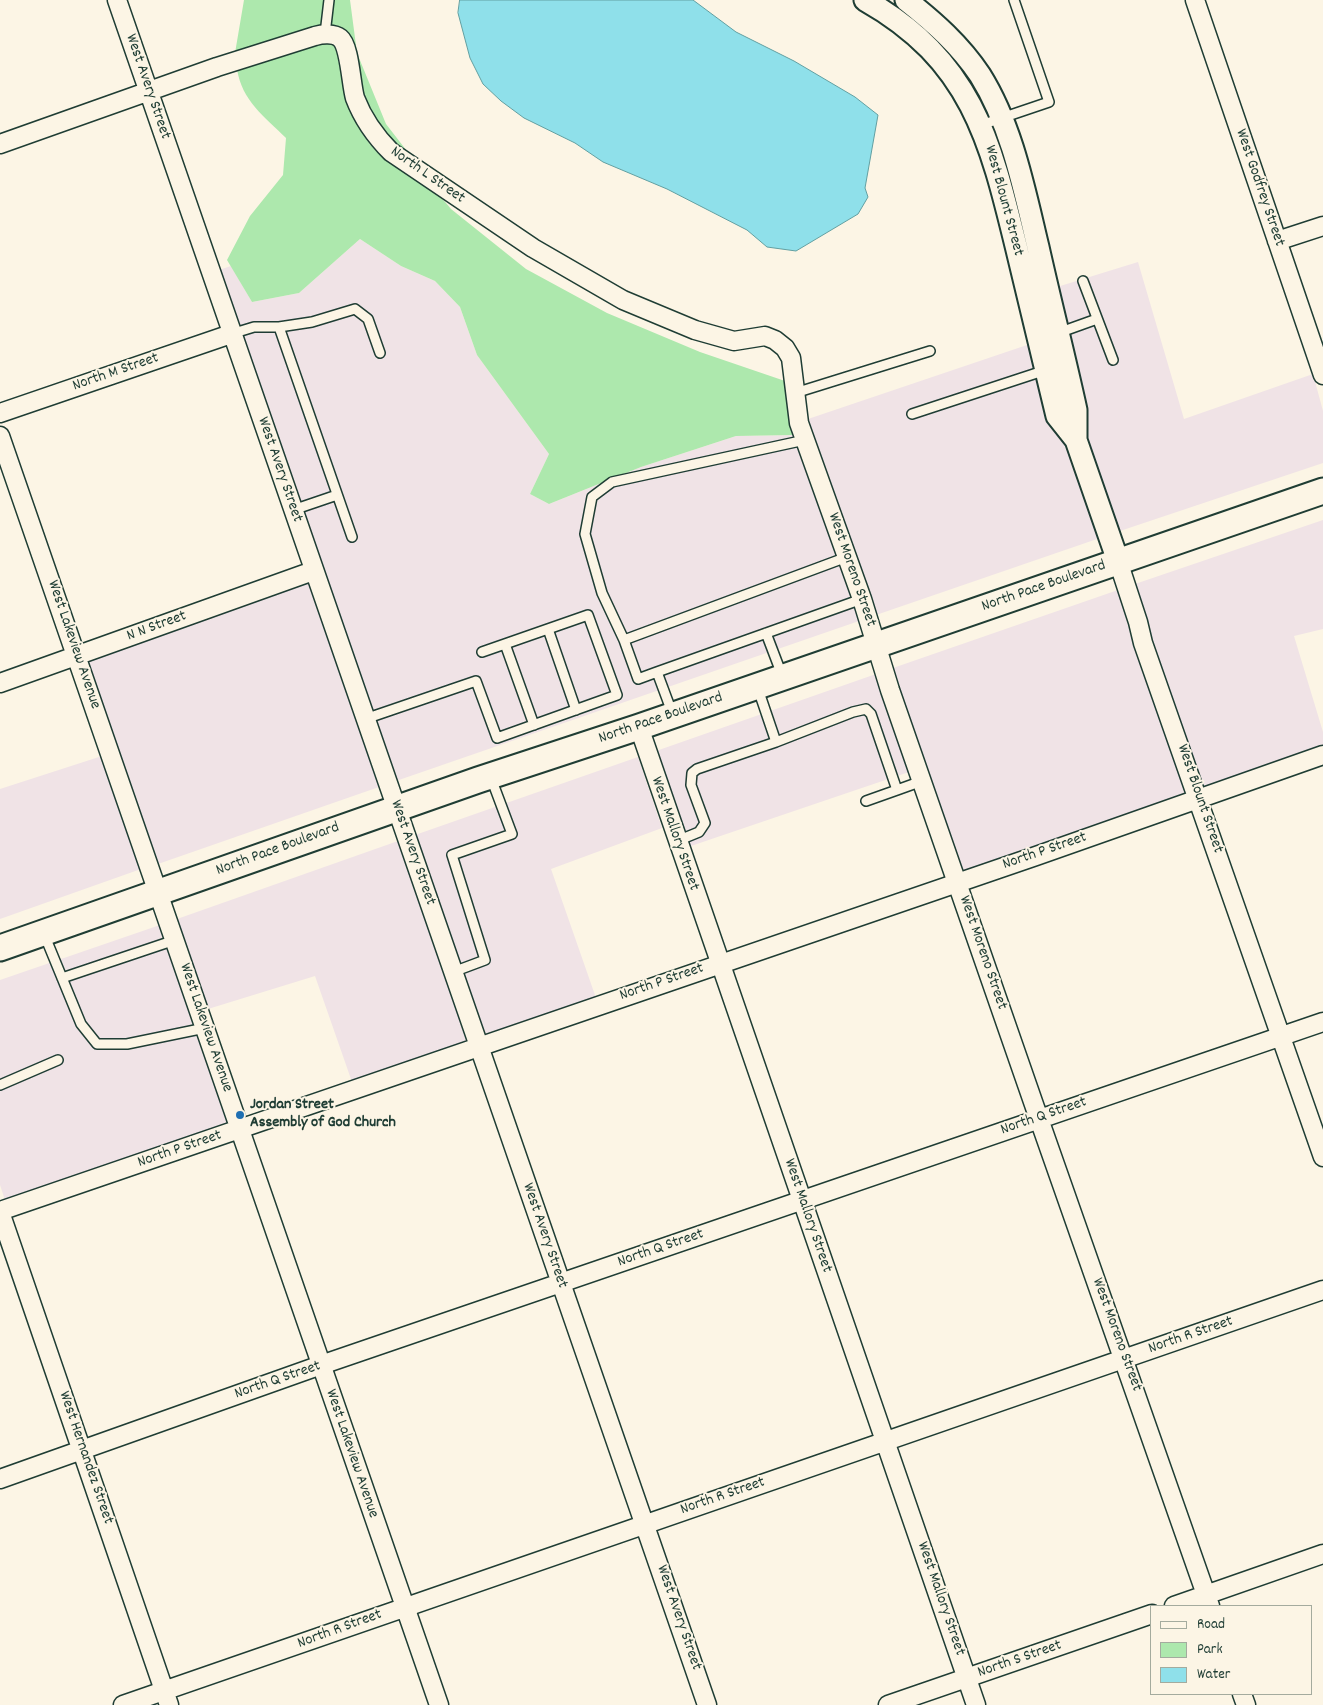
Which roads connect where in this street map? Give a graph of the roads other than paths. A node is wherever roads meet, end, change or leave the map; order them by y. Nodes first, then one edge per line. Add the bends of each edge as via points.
1 (117, 0) edge
2 (329, 0) edge
3 (865, 0) edge
4 (906, 0) edge
5 (1014, 0) edge
6 (1197, 1) edge
7 (891, 6) edge
8 (325, 34) junction
9 (149, 92) junction
10 (1001, 117) junction
11 (981, 125) junction
12 (0, 144) edge
13 (1029, 212) junction
14 (1009, 216) junction
15 (1323, 226) edge
16 (1277, 242) junction
17 (1083, 281) dead end
18 (1097, 319) junction
19 (278, 327) junction
20 (232, 334) junction
21 (1058, 334) junction
22 (734, 341) joint
23 (930, 351) dead end
24 (380, 353) dead end
25 (1113, 360) dead end
26 (1046, 370) junction
27 (1323, 375) edge
28 (795, 393) junction
29 (0, 413) edge
30 (912, 414) dead end
31 (0, 436) edge
32 (805, 440) junction
33 (1076, 440) junction
34 (1323, 491) edge
35 (337, 495) junction
36 (293, 510) junction
37 (352, 537) dead end
38 (847, 557) junction
39 (1118, 561) junction
40 (314, 572) junction
41 (862, 599) junction
42 (548, 629) junction
43 (766, 633) junction
44 (624, 640) junction
45 (505, 644) junction
46 (876, 645) junction
47 (482, 652) dead end
48 (77, 656) junction
49 (657, 672) junction
50 (783, 677) junction
51 (0, 683) edge
52 (757, 686) junction
53 (576, 710) junction
54 (673, 715) junction
55 (364, 720) junction
56 (534, 725) junction
57 (639, 727) junction
58 (776, 742) junction
59 (1323, 754) edge
60 (490, 776) junction
61 (922, 781) junction
62 (898, 790) junction
63 (1198, 797) junction
64 (866, 801) dead end
65 (397, 809) junction
66 (676, 840) junction
67 (957, 883) junction
68 (158, 893) junction
69 (44, 933) junction
70 (174, 940) junction
71 (0, 948) edge
72 (720, 964) junction
73 (453, 972) junction
74 (62, 978) junction
75 (1323, 1022) edge
76 (205, 1028) junction
77 (1282, 1036) junction
78 (479, 1047) junction
79 (58, 1060) dead end
80 (0, 1085) edge
81 (1039, 1119) junction
82 (240, 1129) junction
83 (1323, 1157) edge
84 (802, 1200) junction
85 (0, 1211) edge
86 (560, 1283) junction
87 (1323, 1290) edge
88 (1124, 1358) junction
89 (321, 1365) junction
90 (886, 1442) junction
91 (82, 1450) junction
92 (0, 1479) edge
93 (645, 1524) junction
94 (1323, 1554) edge
95 (1208, 1601) edge
96 (1181, 1605) edge
97 (404, 1607) junction
98 (1150, 1615) edge
99 (967, 1678) junction
100 (167, 1698) edge
101 (122, 1705) edge
102 (438, 1705) edge
103 (708, 1705) edge
104 (888, 1705) edge
105 (976, 1705) edge

1 - 9 street, West Avery Street
2 - 8 lane
3 - 7 street, West Blount Street
4 - 10 street, West Blount Street via 942,30 968,58
5 - 10 lane via 1049,102
6 - 16 street, West Godfrey Street
7 - 11 street, West Blount Street via 905,26 947,68
8 - 9 street
8 - 22 street, North L Street via 340,38 345,44 353,89 363,118 391,152 533,248 624,300 696,330
9 - 12 street
9 - 20 street, West Avery Street
10 - 11 lane
10 - 13 street, West Blount Street via 1011,142
11 - 14 street, West Blount Street
13 - 14 street
13 - 21 street, West Blount Street
14 - 26 street, West Blount Street
15 - 16 street
16 - 27 street, West Godfrey Street
17 - 18 lane
18 - 21 lane
18 - 25 lane
19 - 20 lane via 254,327
19 - 24 lane via 312,322 355,309 368,319
19 - 35 lane
20 - 29 street, North M Street
20 - 36 street, West Avery Street
21 - 33 street, West Blount Street via 1076,410
22 - 28 street, West Moreno Street via 764,336 775,340 792,363
23 - 28 lane
26 - 30 lane
26 - 33 street, West Blount Street via 1057,416
28 - 32 street, West Moreno Street via 799,424
31 - 48 street, West Lakeview Avenue
32 - 38 street, West Moreno Street
32 - 44 lane via 612,482 592,497 585,534 602,593
33 - 39 street, West Blount Street
34 - 39 main road, North Pace Boulevard
35 - 36 lane
35 - 37 lane
36 - 40 street, West Avery Street
38 - 41 street, West Moreno Street
38 - 44 lane
39 - 46 main road, North Pace Boulevard
39 - 63 street, West Blount Street via 1143,643
40 - 48 street, N N Street
40 - 55 street, West Avery Street
41 - 43 lane
41 - 46 street, West Moreno Street
42 - 45 lane
42 - 53 lane
42 - 53 lane via 588,615 617,695
43 - 49 lane
43 - 50 lane
44 - 49 lane via 638,679
45 - 47 lane
45 - 56 lane
46 - 50 main road, North Pace Boulevard
46 - 61 street, West Moreno Street
48 - 51 street, N N Street
48 - 68 street, West Lakeview Avenue
49 - 54 lane
50 - 52 main road, North Pace Boulevard
52 - 54 main road, North Pace Boulevard
52 - 58 lane
53 - 56 lane
54 - 57 main road, North Pace Boulevard
55 - 56 lane via 476,681 497,738
55 - 65 street, West Avery Street
57 - 60 main road, North Pace Boulevard
57 - 66 street, West Mallory Street
58 - 62 lane via 866,709 871,714
58 - 66 lane via 692,773 691,785 705,823 699,832
59 - 63 street, North P Street
60 - 65 main road, North Pace Boulevard
60 - 73 lane via 512,834 452,855 486,960
61 - 62 lane
61 - 67 street, West Moreno Street
62 - 64 lane
63 - 67 street, North P Street
63 - 77 street, West Blount Street
65 - 68 main road, North Pace Boulevard
65 - 73 street, West Avery Street
66 - 72 street, West Mallory Street
67 - 72 street, North P Street
67 - 81 street, West Moreno Street
68 - 69 main road, North Pace Boulevard
68 - 70 street, West Lakeview Avenue
69 - 71 main road, North Pace Boulevard
69 - 74 lane
70 - 74 lane
70 - 76 street, West Lakeview Avenue
72 - 78 street, North P Street
72 - 84 street, West Mallory Street
73 - 78 street, West Avery Street
74 - 76 lane via 81,1024 97,1044 127,1044
75 - 77 street, North Q Street
76 - 82 street, West Lakeview Avenue
77 - 81 street, North Q Street
77 - 83 street, West Blount Street
78 - 82 street, North P Street
78 - 86 street, West Avery Street
79 - 80 lane
81 - 84 street, North Q Street
81 - 88 street, West Moreno Street
82 - 85 street, North P Street
82 - 89 street, West Lakeview Avenue
84 - 86 street, North Q Street
84 - 90 street, West Mallory Street
85 - 91 street, West Hernandez Street
86 - 89 street, North Q Street
86 - 93 street, West Avery Street
87 - 88 street, North R Street
88 - 90 street, North R Street
88 - 95 street, West Moreno Street
89 - 91 street, North Q Street
89 - 97 street, West Lakeview Avenue
90 - 93 street, North R Street
90 - 99 street, West Mallory Street
91 - 92 street, North Q Street
91 - 100 street, West Hernandez Street
93 - 97 street, North R Street
93 - 103 street, West Avery Street
94 - 95 street
95 - 96 street
97 - 100 street, North R Street
97 - 102 street, West Lakeview Avenue
98 - 99 street, North S Street
99 - 104 street, North S Street
99 - 105 street, West Mallory Street
100 - 101 street, North R Street

